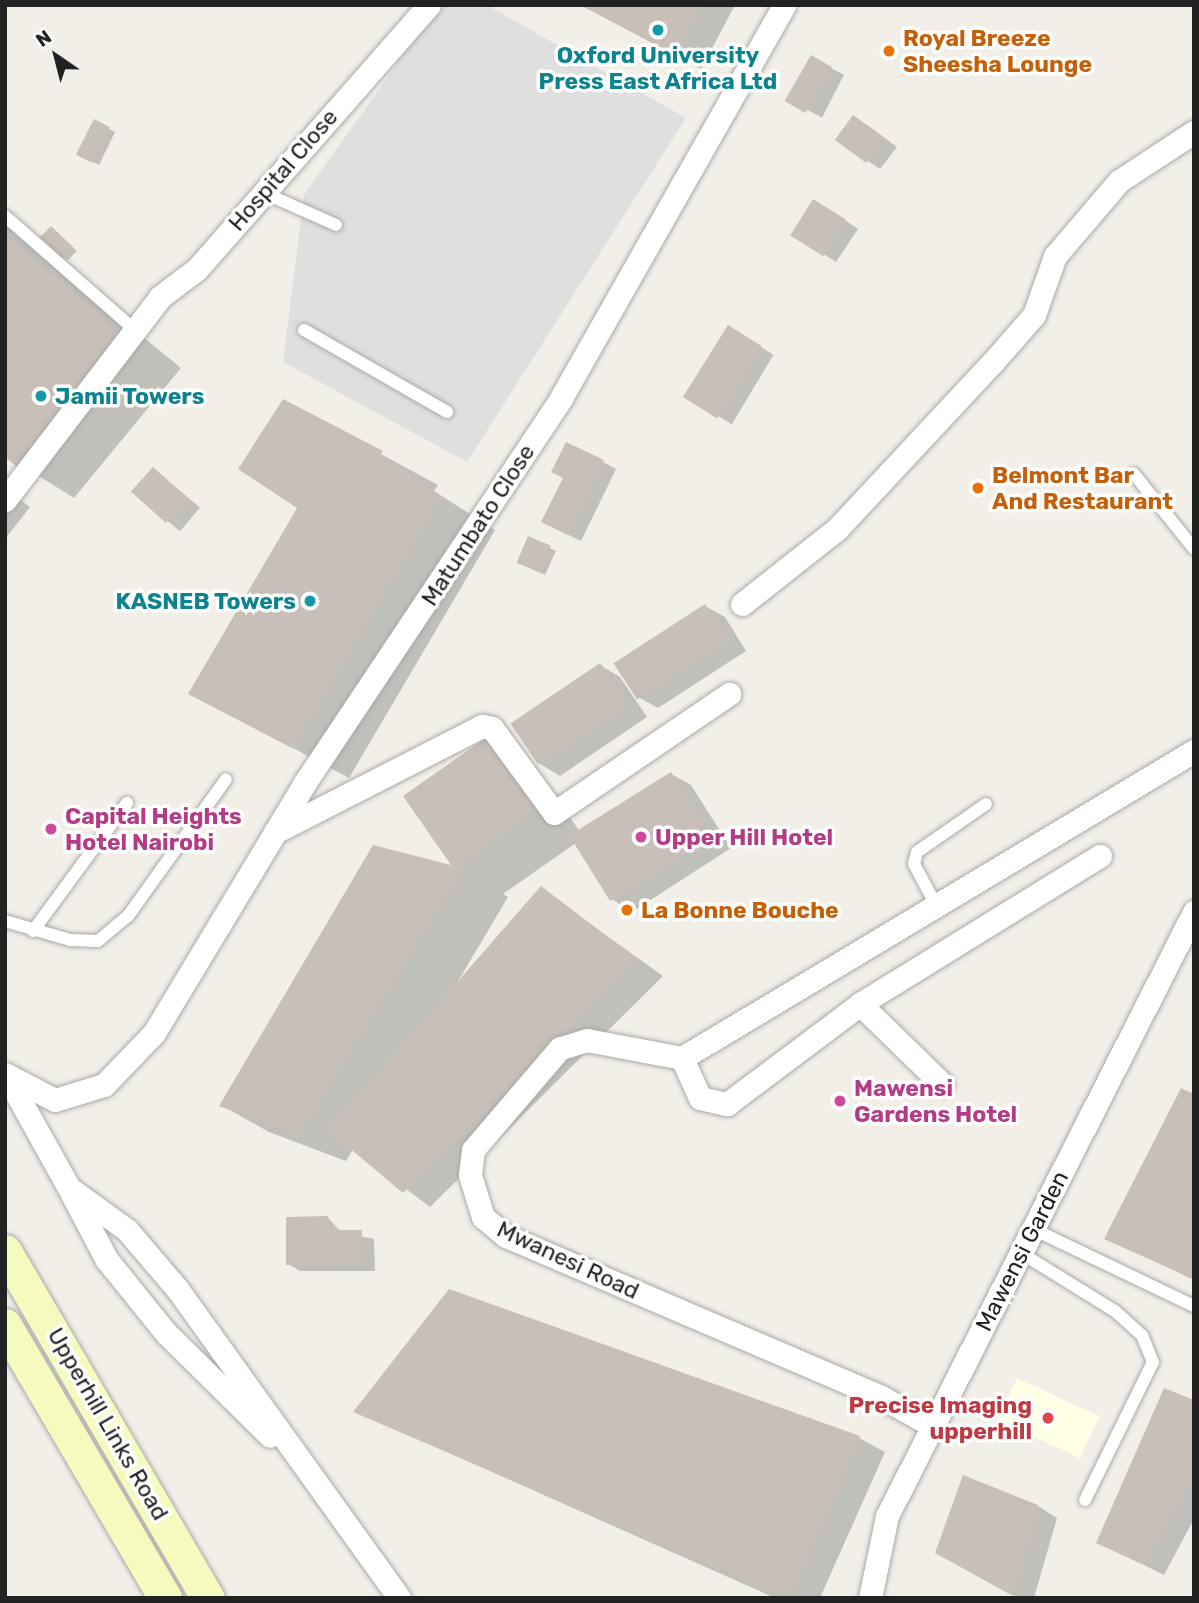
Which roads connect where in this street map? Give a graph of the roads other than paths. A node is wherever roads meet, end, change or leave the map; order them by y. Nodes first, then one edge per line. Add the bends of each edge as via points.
1 (429, 5) edge
2 (784, 5) edge
3 (1194, 132) edge
4 (262, 192) junction
5 (5, 216) edge
6 (336, 225) dead end
7 (303, 330) dead end
8 (138, 333) junction
9 (447, 412) dead end
10 (1134, 474) dead end
11 (5, 500) edge
12 (1194, 550) edge
13 (742, 604) dead end
14 (729, 694) dead end
15 (1194, 751) edge
16 (226, 779) dead end
17 (127, 803) dead end
18 (986, 804) dead end
19 (273, 834) junction
20 (1100, 856) dead end
21 (936, 905) junction
22 (1194, 912) edge
23 (5, 920) edge
24 (33, 931) junction
25 (860, 1004) junction
26 (682, 1058) junction
27 (6, 1075) edge
28 (942, 1084) dead end
29 (69, 1188) junction
30 (1033, 1229) junction
31 (5, 1251) edge
32 (1021, 1253) junction
33 (1194, 1306) edge
34 (5, 1325) edge
35 (933, 1426) junction
36 (291, 1454) junction
37 (1085, 1500) dead end
38 (165, 1598) edge
39 (208, 1598) edge
40 (399, 1598) edge
41 (870, 1598) edge

1 - 4 street, Hospital Close
2 - 19 street, Matumbato Close via 561,398
3 - 13 street via 1119,181 1055,256 1034,315 992,363 837,529
4 - 6 lane
4 - 8 street, Hospital Close via 197,270 160,297
5 - 8 lane
7 - 9 lane
8 - 11 street, Hospital Close
10 - 12 lane
14 - 19 street via 554,813 492,728 482,726
15 - 21 street
16 - 24 lane via 128,916 98,941
17 - 24 lane
18 - 21 lane via 917,852 914,864
19 - 27 street, Matumbato Close via 154,1033 104,1085 55,1100
20 - 25 street
21 - 26 street
22 - 30 street, Mawensi Garden
23 - 24 lane
25 - 26 street via 727,1104 700,1098
25 - 28 street
26 - 35 street, Mwanesi Road via 587,1040 560,1048 473,1150 470,1175 483,1217 506,1236 881,1397
27 - 29 street
29 - 36 street via 127,1230 178,1290
29 - 36 street via 107,1260 166,1333 232,1405
30 - 32 street, Mawensi Garden
30 - 33 lane
31 - 39 street, Upperhill Links Road
32 - 35 street, Mawensi Garden
32 - 37 lane via 1115,1311 1142,1335 1153,1362
34 - 38 street, Upperhill Links Road
35 - 41 street, Mawensi Garden via 887,1516
36 - 40 street

